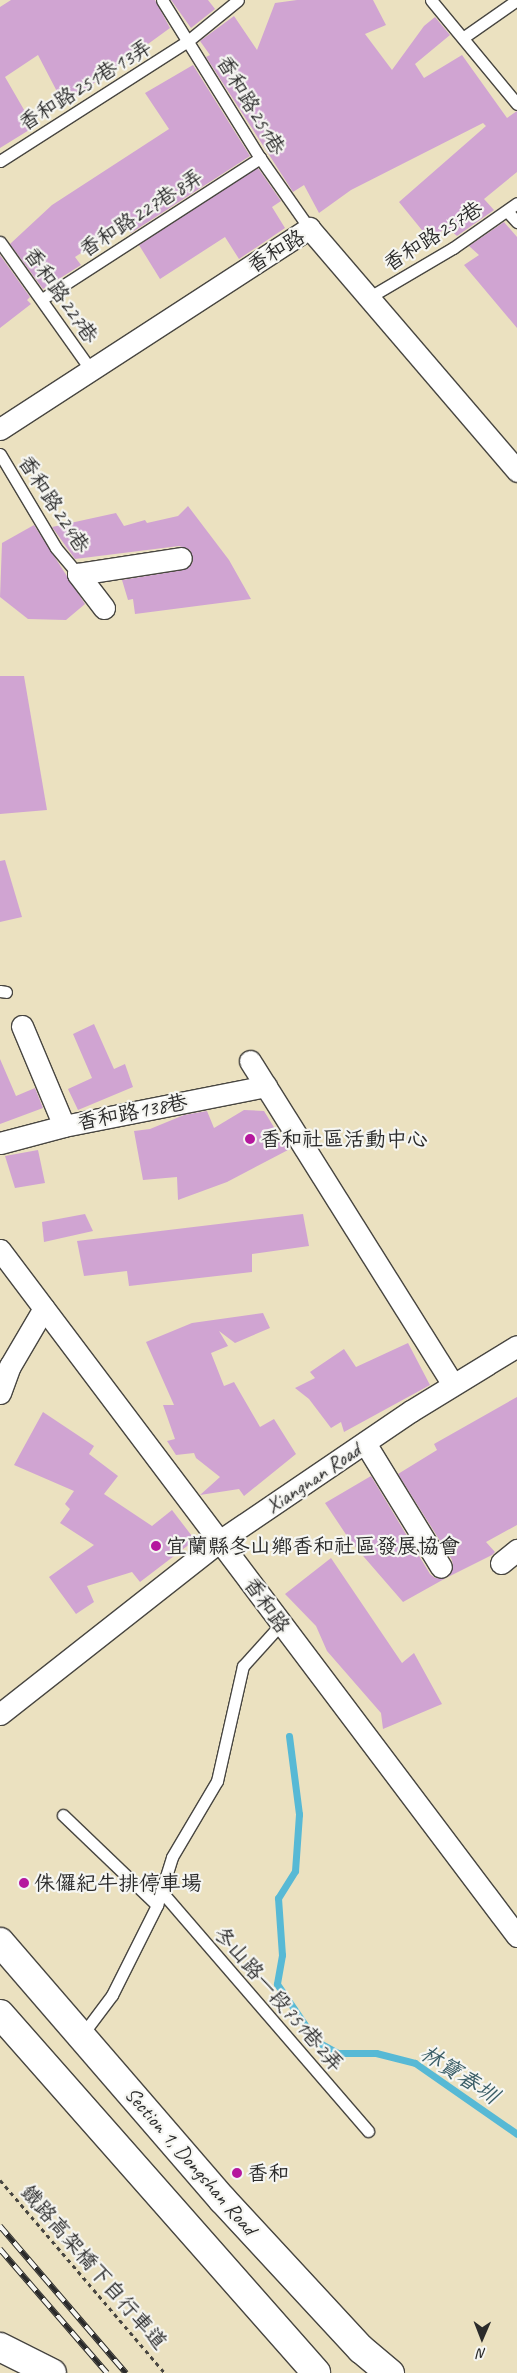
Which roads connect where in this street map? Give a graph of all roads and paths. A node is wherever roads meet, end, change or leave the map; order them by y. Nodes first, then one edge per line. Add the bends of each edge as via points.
1 (162, 0) edge
2 (238, 0) edge
3 (431, 0) edge
4 (517, 0) edge
5 (464, 37) junction
6 (190, 40) junction
7 (517, 104) edge
8 (260, 158) junction
9 (0, 161) edge
10 (517, 203) edge
11 (507, 211) junction
12 (517, 222) edge
13 (309, 228) junction
14 (0, 242) edge
15 (368, 298) junction
16 (42, 299) junction
17 (91, 370) junction
18 (0, 429) edge
19 (0, 454) edge
20 (517, 471) edge
21 (181, 558) dead end
22 (78, 574) junction
23 (104, 608) dead end
24 (22, 1026) dead end
25 (250, 1061) dead end
26 (266, 1086) junction
27 (64, 1126) junction
28 (0, 1144) edge
29 (0, 1250) edge
30 (44, 1308) junction
31 (517, 1346) edge
32 (5, 1365) edge
33 (453, 1384) junction
34 (0, 1393) edge
35 (365, 1443) junction
36 (221, 1540) junction
37 (441, 1567) dead end
38 (280, 1625) junction
39 (0, 1714) edge
40 (63, 1815) dead end
41 (161, 1891) junction
42 (157, 1905) junction
43 (517, 1936) edge
44 (0, 1942) edge
45 (0, 2014) edge
46 (82, 2035) junction
47 (368, 2131) dead end
48 (0, 2180) edge
49 (0, 2346) edge
50 (52, 2373) edge
51 (165, 2373) edge
52 (316, 2373) edge
53 (390, 2373) edge

1 - 6 lane, 香和路251巷
2 - 6 lane, 香和路251巷13弄
3 - 5 lane
4 - 5 lane
5 - 7 lane
6 - 8 lane, 香和路251巷
6 - 9 lane, 香和路251巷13弄
8 - 13 lane, 香和路251巷
8 - 16 lane, 香和路227巷8弄
10 - 11 lane, 香和路257巷
11 - 12 lane
11 - 15 lane, 香和路257巷 via 453,248
13 - 15 street, 香和路
13 - 17 street, 香和路
14 - 16 lane, 香和路227巷
15 - 20 street, 香和路
16 - 17 lane, 香和路227巷
17 - 18 street, 香和路
19 - 22 lane, 香和路224巷 via 56,548
21 - 22 street
22 - 23 street
24 - 27 street
25 - 26 street
26 - 27 street, 香和路138巷
26 - 33 street
27 - 28 street, 香和路138巷
29 - 30 street, 香和路
30 - 32 street
30 - 36 street, 香和路
31 - 33 street, Xiangnan Road
32 - 34 street
33 - 35 street, Xiangnan Road
35 - 36 street, Xiangnan Road
35 - 37 street
36 - 38 street, 香和路
36 - 39 street, Xiangnan Road
38 - 41 lane via 243,1666 217,1782 172,1857
38 - 43 street, 香和路
40 - 42 lane
41 - 42 lane
41 - 47 lane, 冬山路一段751巷2弄
42 - 46 lane via 112,1995
44 - 46 main road, Section 1, Dongshan Road
45 - 52 main road
46 - 53 main road, Section 1, Dongshan Road via 222,2199 354,2342
48 - 51 path, 鐵路高架橋下自行車道
49 - 50 main road

